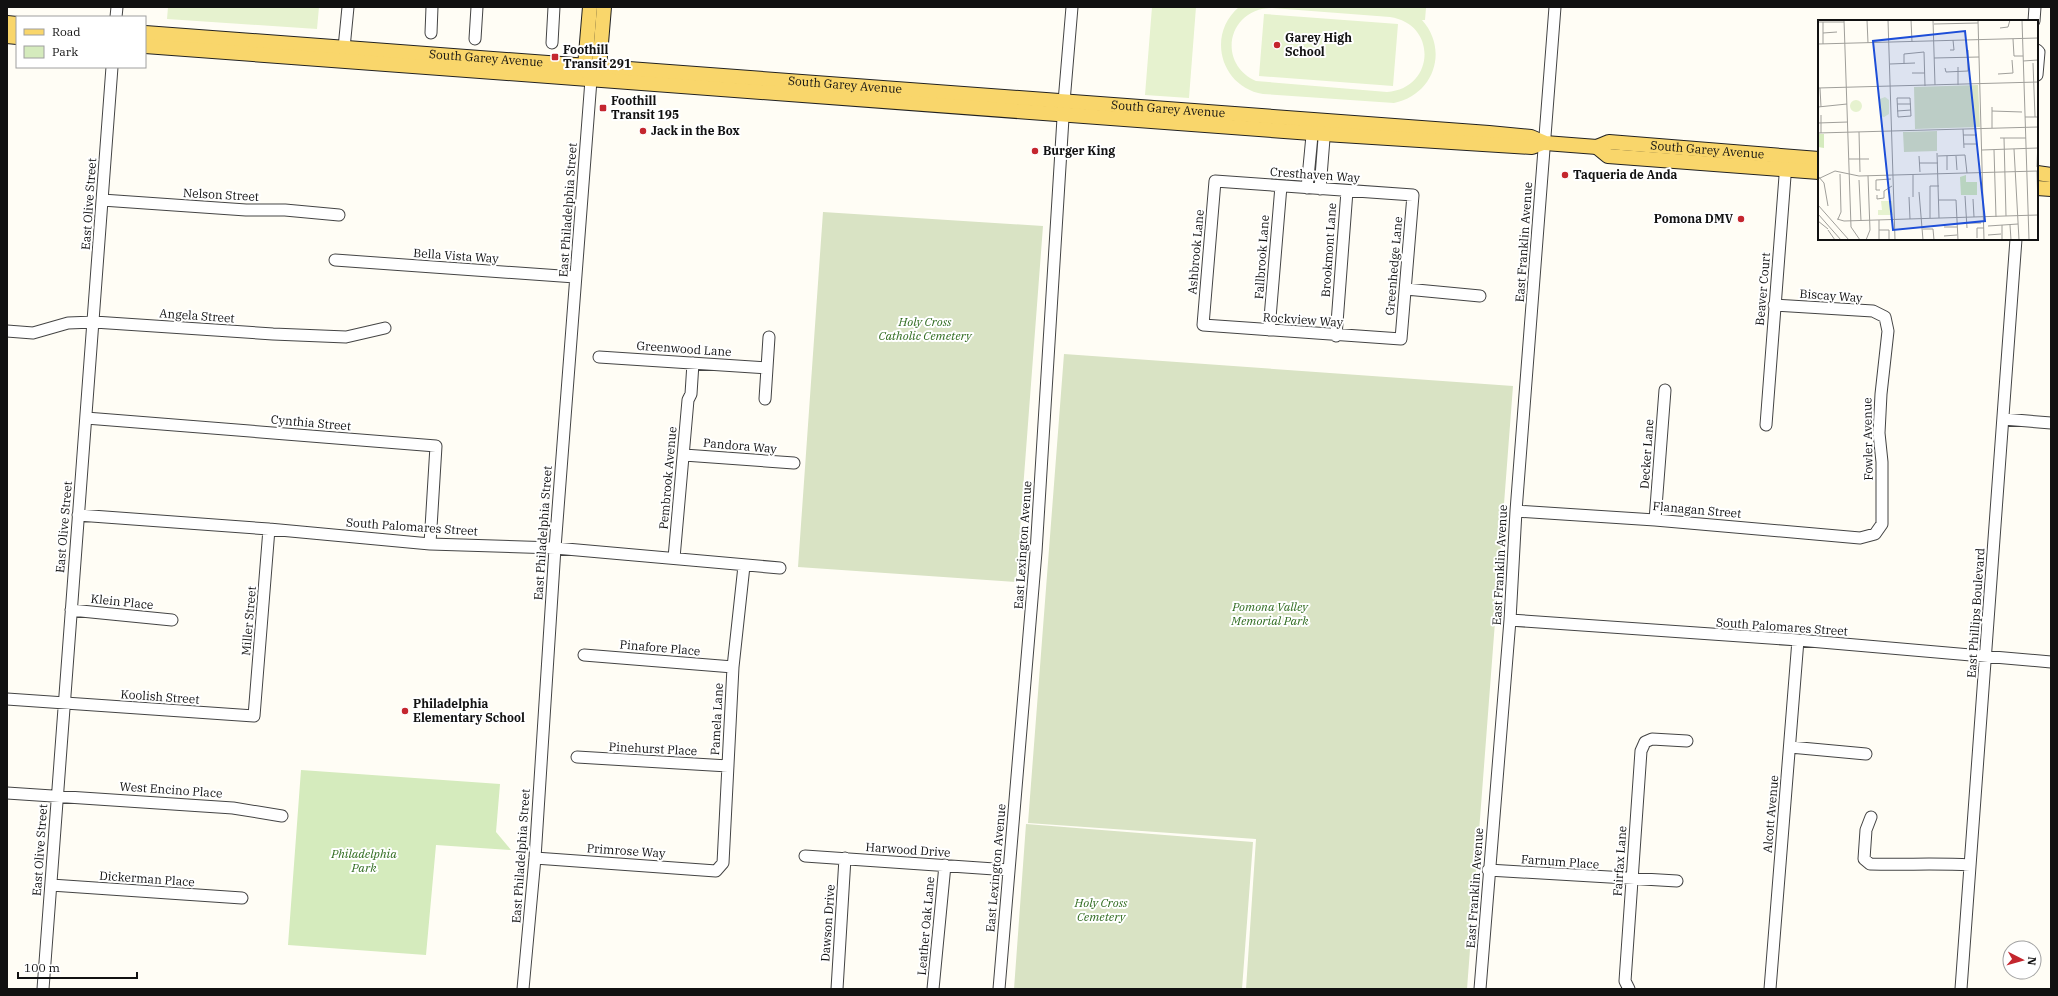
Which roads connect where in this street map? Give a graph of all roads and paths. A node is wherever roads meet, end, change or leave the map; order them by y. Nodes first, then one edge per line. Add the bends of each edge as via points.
1 (348, 7) edge
2 (432, 7) edge
3 (477, 7) edge
4 (554, 7) edge
5 (590, 7) edge
6 (604, 7) edge
7 (1072, 7) edge
8 (1555, 7) edge
9 (2035, 7) edge
10 (2034, 20) edge
11 (431, 33) dead end
12 (146, 34) edge
13 (475, 39) dead end
14 (552, 43) dead end
15 (146, 46) edge
16 (344, 55) junction
17 (592, 66) junction
18 (112, 68) edge
19 (591, 80) junction
20 (761, 86) junction
21 (1064, 108) junction
22 (1319, 127) junction
23 (1545, 143) junction
24 (1818, 159) edge
25 (1786, 163) junction
26 (1818, 172) edge
27 (2038, 173) edge
28 (2051, 174) edge
29 (1215, 181) joint
30 (1281, 186) junction
31 (1307, 188) junction
32 (2038, 188) edge
33 (1320, 189) junction
34 (2051, 189) edge
35 (1347, 191) junction
36 (1412, 195) joint
37 (102, 200) junction
38 (339, 215) dead end
39 (2016, 240) edge
40 (335, 260) dead end
41 (575, 277) junction
42 (1406, 289) junction
43 (1480, 296) dead end
44 (1774, 305) junction
45 (1885, 317) joint
46 (94, 322) junction
47 (1203, 325) joint
48 (384, 328) dead end
49 (1269, 330) junction
50 (7, 331) edge
51 (1336, 336) junction
52 (769, 337) dead end
53 (1401, 339) joint
54 (600, 357) dead end
55 (690, 363) junction
56 (767, 368) junction
57 (1665, 390) dead end
58 (765, 399) dead end
59 (86, 418) junction
60 (2003, 419) junction
61 (2051, 423) edge
62 (1766, 425) dead end
63 (684, 454) junction
64 (794, 464) dead end
65 (1516, 511) junction
66 (78, 515) junction
67 (1655, 520) junction
68 (269, 529) junction
69 (1875, 534) joint
70 (430, 544) junction
71 (555, 548) junction
72 (674, 558) junction
73 (744, 566) junction
74 (780, 568) dead end
75 (70, 610) junction
76 (172, 620) dead end
77 (1510, 620) junction
78 (1798, 640) junction
79 (584, 655) dead end
80 (1986, 657) junction
81 (2051, 662) edge
82 (733, 668) junction
83 (7, 699) edge
84 (64, 704) junction
85 (254, 716) joint
86 (1687, 741) dead end
87 (1790, 747) junction
88 (1866, 754) dead end
89 (577, 757) dead end
90 (728, 766) junction
91 (7, 793) edge
92 (57, 795) junction
93 (282, 816) dead end
94 (1871, 817) dead end
95 (805, 856) dead end
96 (535, 858) junction
97 (845, 858) junction
98 (945, 865) junction
99 (1970, 865) junction
100 (1009, 870) junction
101 (1488, 870) junction
102 (716, 871) joint
103 (1632, 879) junction
104 (1677, 881) dead end
105 (51, 885) junction
106 (242, 898) dead end
107 (43, 989) edge
108 (523, 989) edge
109 (837, 989) edge
110 (933, 989) edge
111 (999, 989) edge
112 (1480, 989) edge
113 (1628, 989) edge
114 (1770, 989) edge
115 (1961, 989) edge

1 - 16 street
2 - 11 street
3 - 13 street
4 - 14 street
5 - 17 main road
6 - 17 main road
7 - 21 street, East Lexington Avenue
8 - 23 street, East Franklin Avenue
9 - 10 street
12 - 16 main road, South Garey Avenue
15 - 16 main road via 319,59
16 - 17 main road, South Garey Avenue via 366,50
16 - 19 main road, South Garey Avenue
17 - 19 main road
17 - 20 main road, South Garey Avenue
18 - 37 street, East Olive Street
19 - 20 main road, South Garey Avenue
19 - 41 street, East Philadelphia Street
20 - 21 main road, South Garey Avenue
21 - 22 main road, South Garey Avenue
21 - 100 street, East Lexington Avenue via 1036,552
22 - 23 main road, South Garey Avenue via 1495,134 1531,137
22 - 31 street
22 - 33 street
23 - 25 main road, South Garey Avenue via 1597,147 1608,156
23 - 65 street, East Franklin Avenue
24 - 25 main road, South Garey Avenue
25 - 26 main road, South Garey Avenue
25 - 44 street, Beaver Court
27 - 28 main road
29 - 30 street, Cresthaven Way
29 - 47 street, Ashbrook Lane
30 - 31 street, Cresthaven Way
30 - 49 street, Fallbrook Lane
31 - 33 street, Cresthaven Way
32 - 34 main road
33 - 35 street, Cresthaven Way
35 - 36 street, Cresthaven Way
35 - 51 street, Brookmont Lane
36 - 42 street, Greenhedge Lane
37 - 38 street, Nelson Street
37 - 46 street, East Olive Street
39 - 60 street, East Phillips Boulevard
40 - 41 street, Bella Vista Way
41 - 71 street, East Philadelphia Street
42 - 43 street
42 - 53 street, Greenhedge Lane
44 - 45 street, Biscay Way via 1873,311
44 - 62 street, Beaver Court
45 - 69 street, Fowler Avenue via 1888,331 1879,433 1882,462 1882,524
46 - 48 street, Angela Street via 346,337
46 - 50 street, Angela Street via 68,323 33,332
46 - 59 street, East Olive Street
47 - 49 street, Rockview Way
49 - 51 street, Rockview Way
51 - 53 street, Rockview Way
52 - 56 street
54 - 55 street, Greenwood Lane
55 - 56 street, Greenwood Lane
55 - 63 street, Pembrook Avenue via 684,395 688,400
56 - 58 street
57 - 67 street, Decker Lane
59 - 66 street, East Olive Street
59 - 70 street, Cynthia Street via 436,446
60 - 61 street
60 - 80 street, East Phillips Boulevard
63 - 64 street, Pandora Way
63 - 72 street, Pembrook Avenue
65 - 67 street, Flanagan Street
65 - 77 street, East Franklin Avenue
66 - 68 street, South Palomares Street
66 - 75 street, East Olive Street
67 - 69 street, Flanagan Street via 1860,538
68 - 70 street, South Palomares Street
68 - 85 street, Miller Street
70 - 71 street, South Palomares Street
71 - 72 street, South Palomares Street
71 - 96 street, East Philadelphia Street
72 - 73 street, South Palomares Street
73 - 74 street, South Palomares Street
73 - 82 street, Pamela Lane
75 - 76 street, Klein Place
75 - 84 street, East Olive Street
77 - 78 street, South Palomares Street
77 - 101 street, East Franklin Avenue
78 - 80 street, South Palomares Street
78 - 87 street, Alcott Avenue
79 - 82 street, Pinafore Place
80 - 81 street, South Palomares Street
80 - 99 street, East Phillips Boulevard
82 - 90 street, Pamela Lane
83 - 84 street, Koolish Street
84 - 85 street, Koolish Street
84 - 92 street, East Olive Street
86 - 103 street, Fairfax Lane via 1652,739 1645,742 1641,751
87 - 88 street
87 - 114 street, Alcott Avenue
89 - 90 street, Pinehurst Place
90 - 102 street, Pamela Lane via 723,863
91 - 92 street, West Encino Place
92 - 93 street, West Encino Place via 233,808
92 - 105 street, East Olive Street
94 - 99 street via 1866,830 1864,859 1870,864
95 - 97 street, Harwood Drive
96 - 102 street, Primrose Way
96 - 108 street, East Philadelphia Street
97 - 98 street, Harwood Drive
97 - 109 street, Dawson Drive
98 - 100 street, Harwood Drive
98 - 110 street, Leather Oak Lane
99 - 115 street, East Phillips Boulevard
100 - 111 street, East Lexington Avenue
101 - 103 street, Farnum Place
101 - 112 street, East Franklin Avenue
103 - 104 street, Farnum Place
103 - 113 street, Fairfax Lane via 1624,981
105 - 106 street, Dickerman Place
105 - 107 street, East Olive Street

